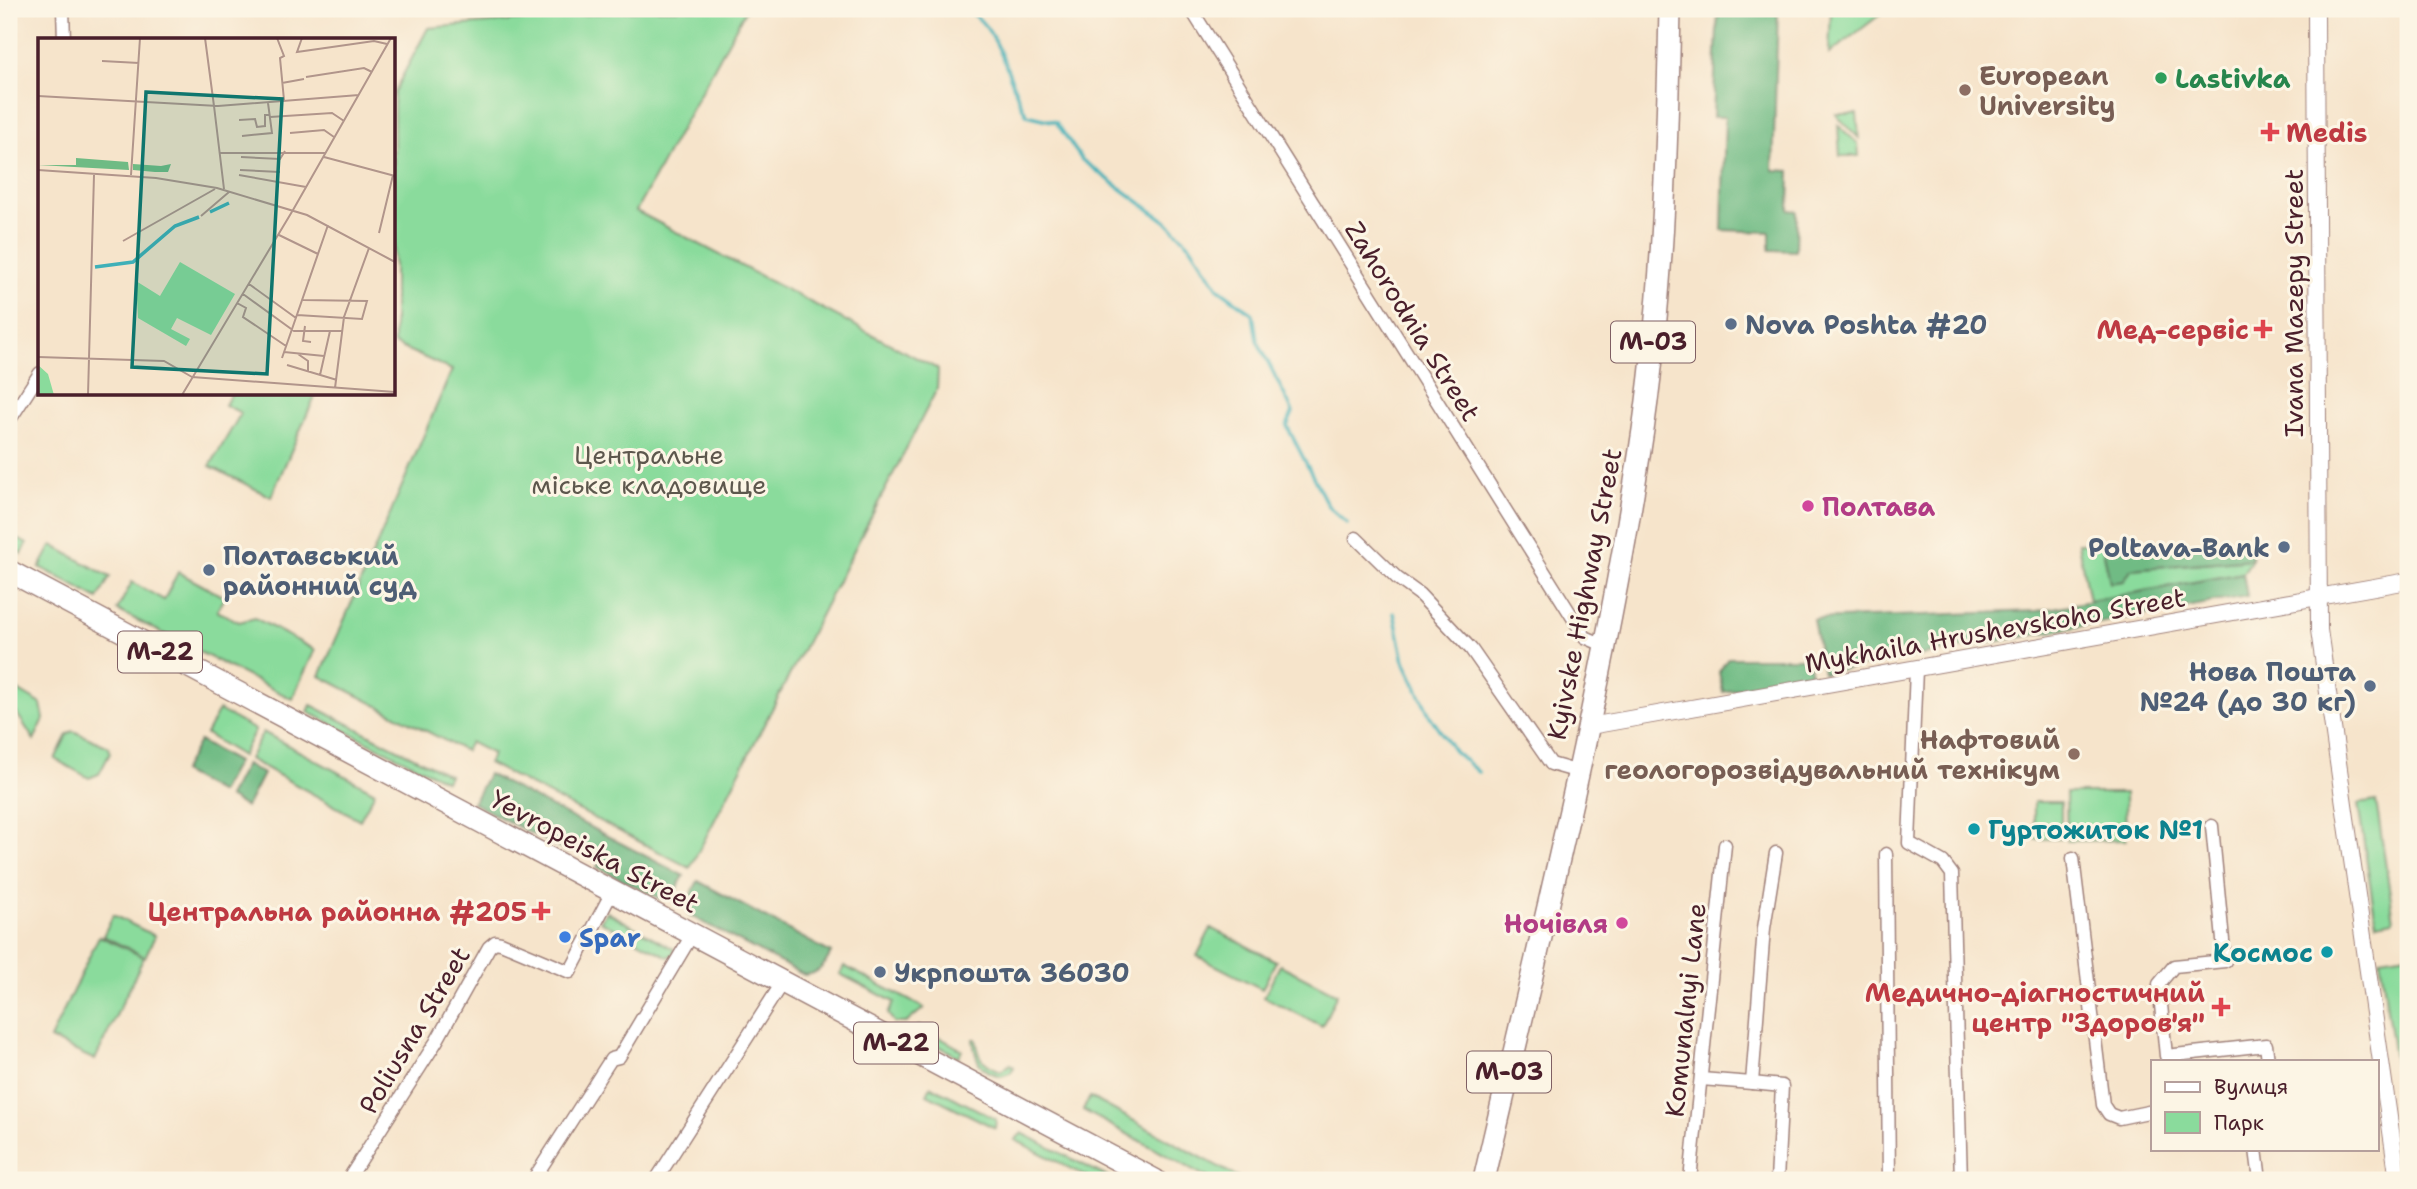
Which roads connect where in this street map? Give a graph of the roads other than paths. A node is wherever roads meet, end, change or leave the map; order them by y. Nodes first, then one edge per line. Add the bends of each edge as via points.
1 (63, 9) edge
2 (1191, 9) edge
3 (1670, 9) edge
4 (2316, 9) edge
5 (64, 38) edge
6 (38, 376) edge
7 (9, 421) edge
8 (1356, 538) dead end
9 (9, 571) edge
10 (2408, 581) edge
11 (2319, 598) junction
12 (1606, 646) junction
13 (1916, 669) junction
14 (1590, 726) junction
15 (1579, 772) junction
16 (2212, 826) dead end
17 (1725, 845) dead end
18 (1776, 853) dead end
19 (1886, 854) dead end
20 (2073, 858) dead end
21 (612, 892) junction
22 (692, 935) junction
23 (782, 983) junction
24 (2268, 1060) edge
25 (2377, 1060) edge
26 (2379, 1071) edge
27 (1700, 1079) junction
28 (1752, 1083) junction
29 (2151, 1111) edge
30 (2256, 1150) edge
31 (348, 1180) edge
32 (533, 1180) edge
33 (656, 1180) edge
34 (1155, 1180) edge
35 (1484, 1180) edge
36 (1690, 1180) edge
37 (1777, 1180) edge
38 (1889, 1180) edge
39 (1961, 1180) edge
40 (2260, 1180) edge
41 (2398, 1180) edge

1 - 5 street
2 - 12 street, Zahorodnia Street via 1585,637
3 - 12 highway, Kyivske Highway Street / М-03 via 1667,149 1654,332 1640,448
4 - 11 main road, Ivana Mazepy Street
6 - 7 street
8 - 15 street via 1471,649 1551,764
9 - 21 highway, Yevropeiska Street / М-22
10 - 11 main road, Mykhaila Hrushevskoho Street
11 - 13 main road, Mykhaila Hrushevskoho Street
11 - 25 main road, Ivana Mazepy Street via 2327,690
12 - 14 highway, Kyivske Highway Street / М-03
13 - 14 main road, Mykhaila Hrushevskoho Street
13 - 39 street via 1909,843 1943,862 1952,874
14 - 15 highway, Kyivske Highway Street / М-03
15 - 35 highway, Kyivske Highway Street / М-03
16 - 24 street via 2225,961 2174,967 2159,984 2166,1056 2266,1045
17 - 27 street, Komunalnyi Lane
18 - 28 street via 1764,928
19 - 38 street
20 - 29 street via 2104,1105 2109,1114 2119,1118
21 - 22 highway, Yevropeiska Street / М-22
21 - 31 street, Poliusna Street via 570,972 501,943 489,947 436,1042
22 - 23 highway, Yevropeiska Street / М-22
22 - 32 street via 619,1057 611,1059
23 - 33 street
23 - 34 highway, Yevropeiska Street / М-22
26 - 41 main road, Ivana Mazepy Street
27 - 28 street
27 - 36 street, Komunalnyi Lane
28 - 37 street via 1782,1086
30 - 40 street

